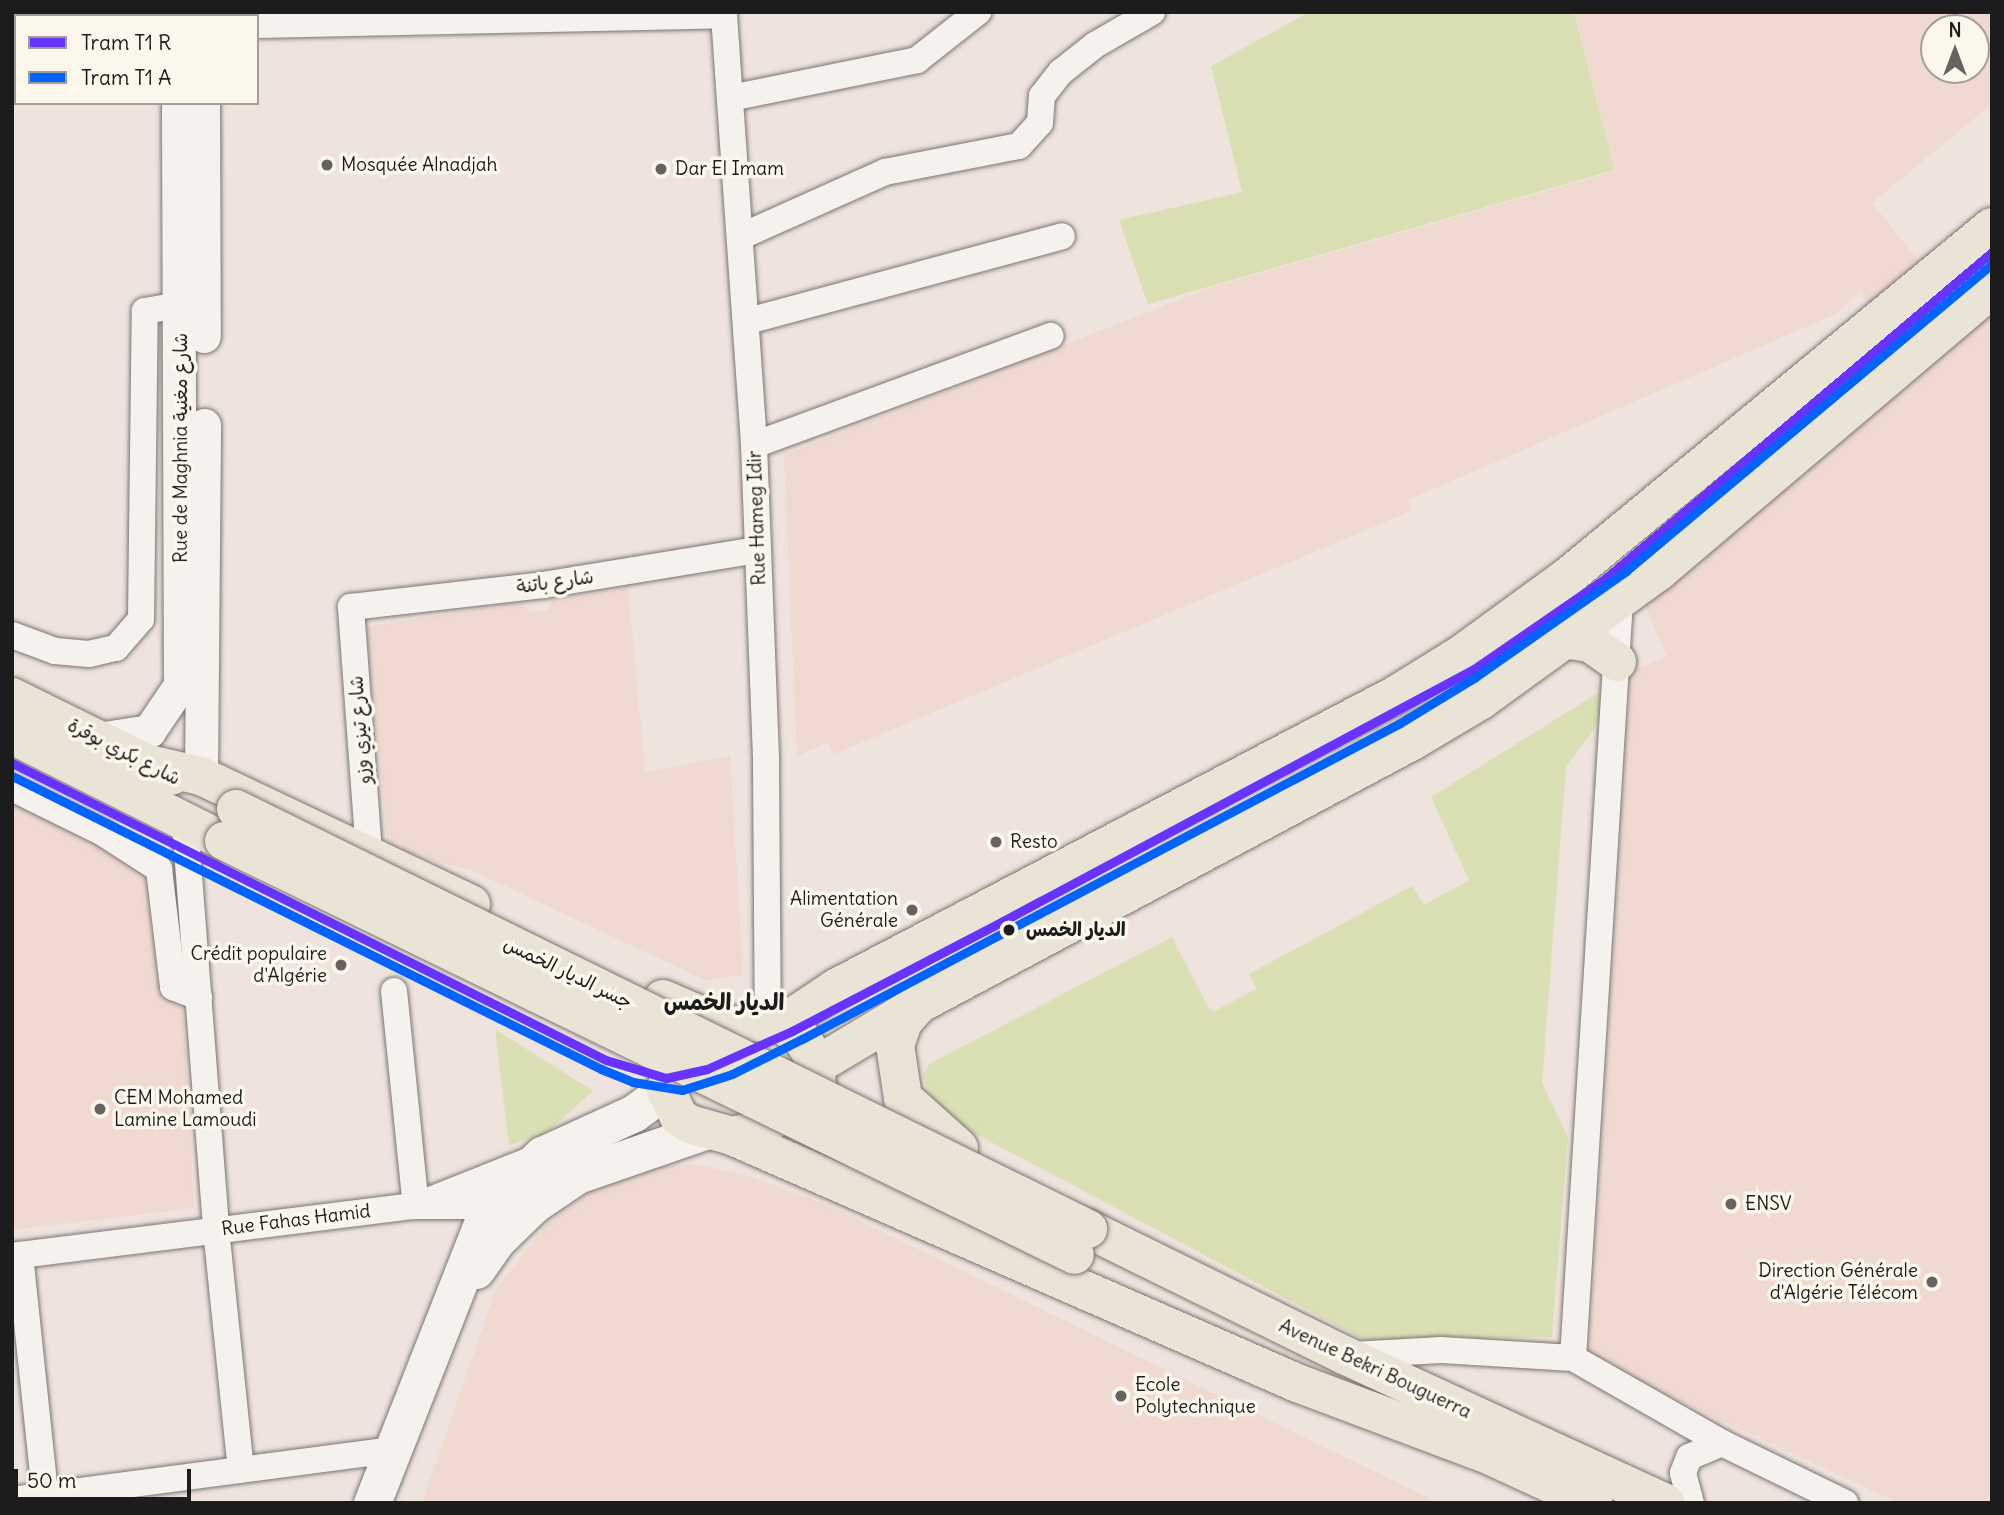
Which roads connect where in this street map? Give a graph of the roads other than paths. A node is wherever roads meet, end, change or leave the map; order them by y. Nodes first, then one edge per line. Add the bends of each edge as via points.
1 (978, 12) edge
2 (1152, 12) edge
3 (681, 14) edge
4 (725, 14) edge
5 (259, 25) edge
6 (731, 98) junction
7 (178, 105) edge
8 (203, 105) edge
9 (1992, 227) edge
10 (742, 236) junction
11 (1062, 236) dead end
12 (1992, 289) edge
13 (193, 303) junction
14 (748, 321) junction
15 (1051, 336) dead end
16 (754, 445) junction
17 (757, 550) junction
18 (1620, 600) junction
19 (351, 607) joint
20 (12, 635) edge
21 (1569, 640) junction
22 (1617, 662) junction
23 (12, 696) edge
24 (12, 735) edge
25 (98, 739) junction
26 (149, 764) junction
27 (201, 776) junction
28 (12, 788) edge
29 (185, 824) junction
30 (230, 825) junction
31 (369, 853) junction
32 (394, 991) dead end
33 (199, 997) junction
34 (919, 1004) junction
35 (775, 1023) junction
36 (725, 1026) junction
37 (817, 1072) junction
38 (666, 1090) junction
39 (718, 1134) junction
40 (959, 1148) junction
41 (542, 1155) junction
42 (577, 1175) junction
43 (415, 1206) junction
44 (489, 1206) junction
45 (216, 1230) junction
46 (1081, 1242) junction
47 (16, 1256) edge
48 (1229, 1300) junction
49 (452, 1306) junction
50 (1344, 1355) junction
51 (1573, 1358) junction
52 (1722, 1443) junction
53 (390, 1450) junction
54 (1481, 1452) junction
55 (241, 1469) junction
56 (46, 1499) edge
57 (12, 1500) edge
58 (372, 1503) edge
59 (1593, 1503) edge
60 (1666, 1503) edge
61 (1691, 1503) edge
62 (1845, 1503) edge

1 - 6 street via 917,60
2 - 10 street via 1095,45 1061,72 1042,96 1040,124 1019,146 885,172
3 - 4 street
3 - 5 street
4 - 6 street, Rue Hameg Idir
6 - 10 street, Rue Hameg Idir
7 - 13 street, Rue de Maghnia شارع مغنية
8 - 13 street, Rue de Maghnia شارع مغنية
9 - 35 main road via 1570,575 1459,656 1396,695
10 - 14 street, Rue Hameg Idir
11 - 14 street
12 - 18 main road
13 - 20 street via 145,312 141,619 116,648 89,654 55,651
13 - 25 street, Rue de Maghnia شارع مغنية via 180,685 149,731
13 - 27 street, Rue de Maghnia شارع مغنية
14 - 16 street, Rue Hameg Idir
15 - 16 street
16 - 17 street, Rue Hameg Idir
17 - 19 street, شارع باتنة via 543,585
17 - 35 street, Rue Hameg Idir
18 - 21 main road
18 - 22 street
19 - 31 street, شارع تيزي وزو
21 - 22 main road via 1590,643
21 - 34 main road via 1414,740
22 - 51 street
23 - 25 main road, شارع بكري بوقرة
24 - 29 main road, شارع بكري بوقرة
25 - 26 main road, شارع بكري بوقرة
26 - 27 main road
26 - 30 main road, شارع بكري بوقرة
27 - 31 main road
28 - 33 street via 103,833 159,869 164,878 173,988
29 - 30 main road, شارع بكري بوقرة
29 - 33 street
30 - 46 main road, جسر الديار الخمس, bridge
31 - 36 main road
32 - 43 street
33 - 45 street
34 - 37 main road
34 - 40 main road via 904,1022 895,1045 902,1098
35 - 36 main road
35 - 37 main road via 802,1039
36 - 38 main road via 692,1038 678,1049 667,1071
37 - 39 main road via 809,1096 769,1126
37 - 40 main road
38 - 39 main road via 680,1117
38 - 41 main road via 634,1113
39 - 42 main road
39 - 54 main road via 1297,1383
40 - 48 main road via 1107,1218
41 - 43 street
41 - 44 main road
42 - 44 street, Rue Fahas Hamid
42 - 49 main road via 533,1205 497,1240
43 - 44 street, Rue Fahas Hamid
43 - 45 street, Rue Fahas Hamid
44 - 49 main road
45 - 47 street, Rue Fahas Hamid
45 - 55 street
46 - 48 main road, Avenue Bekri Bouguerra
46 - 54 main road, Avenue Bekri Bouguerra
47 - 56 street
48 - 50 main road, Avenue Bekri Bouguerra
49 - 53 main road
50 - 51 street via 1441,1350
50 - 60 main road, Avenue Bekri Bouguerra
51 - 52 street
52 - 61 street via 1689,1457 1683,1474
52 - 62 street
53 - 55 street
53 - 58 main road
54 - 59 main road, Avenue Bekri Bouguerra
55 - 56 street
56 - 57 street

